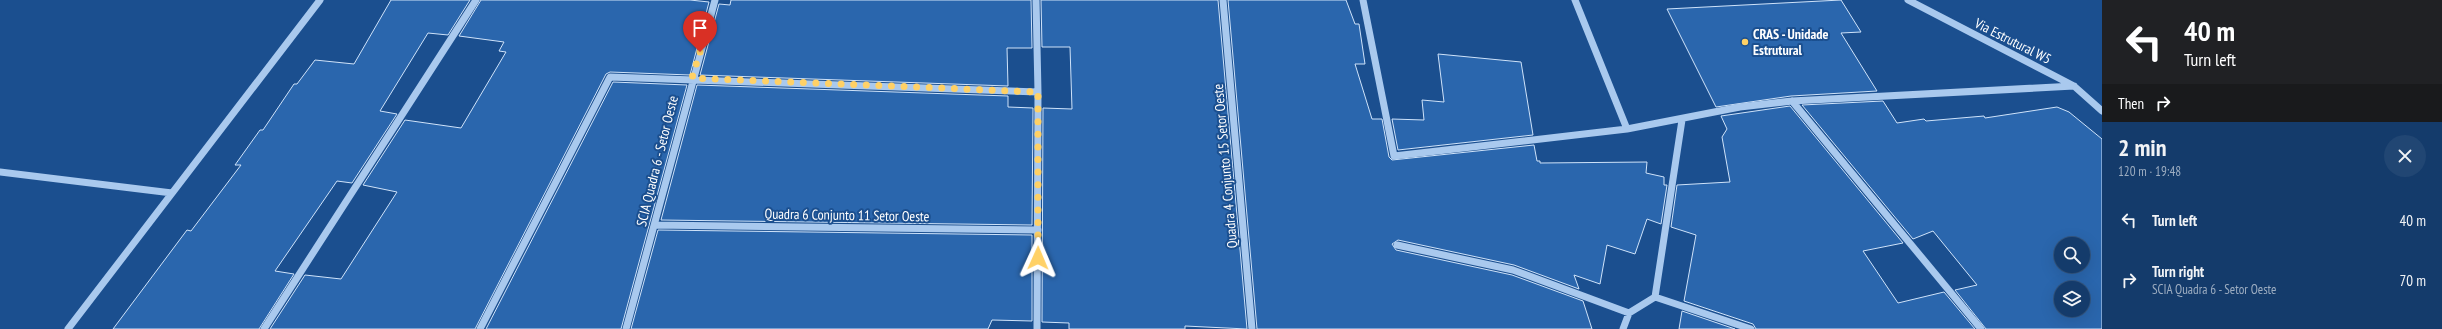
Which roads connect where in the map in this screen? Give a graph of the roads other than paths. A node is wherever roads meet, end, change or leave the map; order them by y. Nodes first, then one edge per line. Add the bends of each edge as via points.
1 (320, 0) edge
2 (476, 0) edge
3 (715, 0) edge
4 (1036, 0) edge
5 (1223, 0) edge
6 (1363, 0) edge
7 (1575, 0) edge
8 (1908, 0) edge
9 (692, 78) junction
10 (2074, 86) junction
11 (1038, 92) junction
12 (1792, 100) junction
13 (2102, 111) edge
14 (1682, 120) junction
15 (1627, 128) junction
16 (0, 172) edge
17 (172, 193) junction
18 (655, 226) junction
19 (1038, 230) junction
20 (1397, 245) dead end
21 (1655, 297) junction
22 (1629, 313) junction
23 (1738, 327) edge
24 (68, 329) edge
25 (264, 329) edge
26 (480, 329) edge
27 (626, 329) edge
28 (1037, 329) edge
29 (1252, 329) edge
30 (1623, 329) edge
31 (1751, 329) edge
32 (1981, 329) edge

1 - 17 street
2 - 25 street
3 - 9 street, SCIA Quadra 6 - Setor Oeste
4 - 11 street
5 - 29 street, Quadra 4 Conjunto 15 Setor Oeste
6 - 15 street via 1394,156
7 - 15 street
8 - 10 street, Via Estrutural W5
9 - 11 street
9 - 18 street, SCIA Quadra 6 - Setor Oeste
9 - 26 street via 610,77
10 - 12 street
10 - 13 street, Via Estrutural W5
11 - 19 street
12 - 14 street via 1740,107
12 - 32 street
14 - 15 street
14 - 21 street
16 - 17 street
17 - 24 street
18 - 19 street, Quadra 6 Conjunto 11 Setor Oeste
18 - 27 street, SCIA Quadra 6 - Setor Oeste
19 - 28 street
20 - 22 street via 1513,270
21 - 22 street
21 - 23 street
22 - 30 street
23 - 31 street

